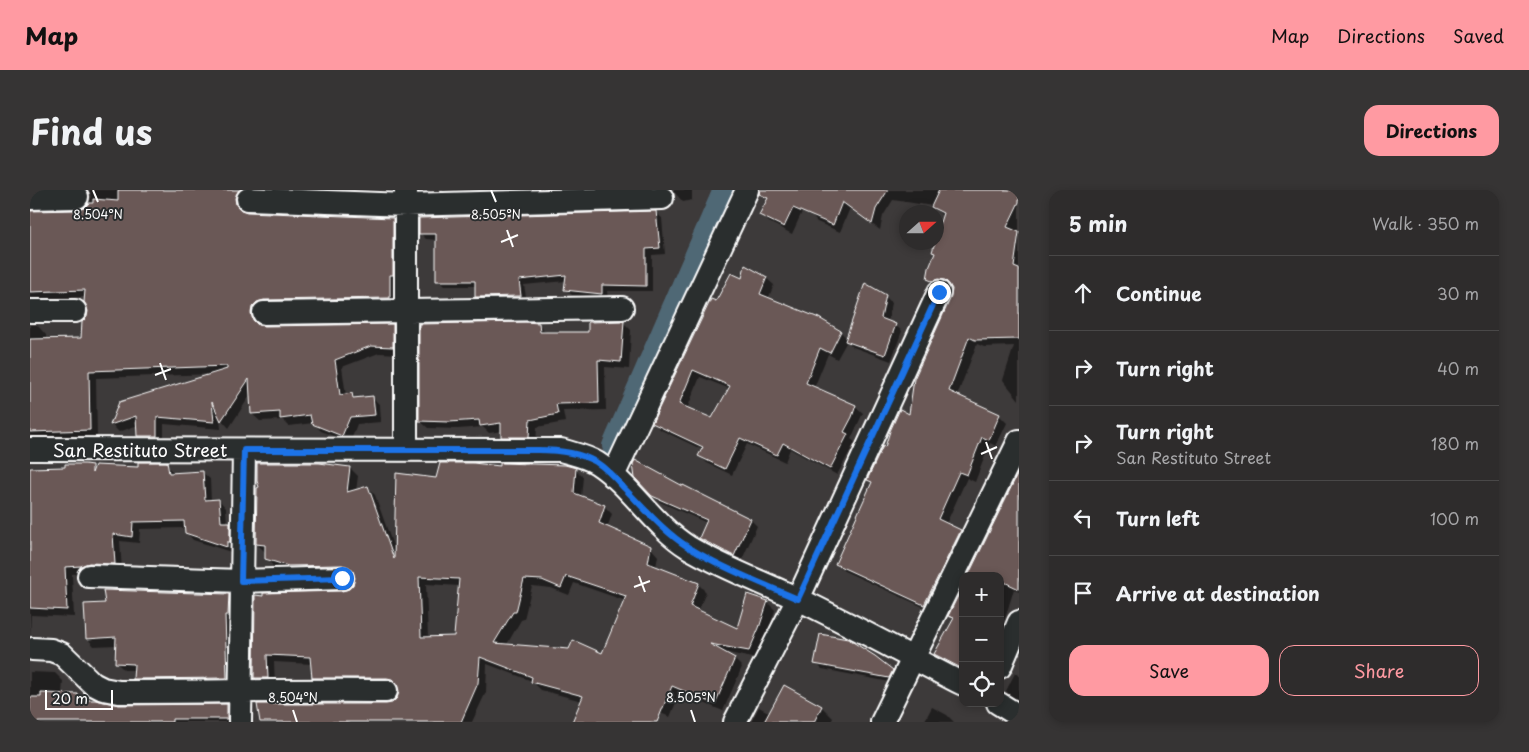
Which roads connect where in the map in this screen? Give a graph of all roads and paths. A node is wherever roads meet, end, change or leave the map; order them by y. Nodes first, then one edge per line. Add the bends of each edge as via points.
1 (747, 190) edge
2 (77, 197) dead end
3 (406, 197) edge
4 (30, 198) edge
5 (662, 198) dead end
6 (248, 199) dead end
7 (939, 292) dead end
8 (622, 308) dead end
9 (30, 311) edge
10 (75, 311) dead end
11 (406, 311) junction
12 (264, 313) dead end
13 (1019, 441) edge
14 (30, 448) edge
15 (244, 450) junction
16 (406, 450) junction
17 (613, 476) junction
18 (89, 576) dead end
19 (342, 578) dead end
20 (241, 581) junction
21 (798, 599) junction
22 (1019, 622) edge
23 (32, 648) dead end
24 (912, 658) junction
25 (1002, 662) edge
26 (959, 682) edge
27 (386, 691) dead end
28 (240, 692) junction
29 (1004, 707) edge
30 (1019, 716) edge
31 (240, 722) edge
32 (735, 722) edge
33 (882, 722) edge

1 - 17 street
2 - 4 street
3 - 5 street
3 - 6 street
3 - 11 street
7 - 21 street
8 - 11 street
9 - 10 street
11 - 12 street
11 - 16 street
13 - 24 street
14 - 15 street, San Restituto Street
15 - 16 street, San Restituto Street
15 - 20 street
16 - 17 street, San Restituto Street via 561,450 596,462
17 - 21 street, San Restituto Street via 670,534 688,547
18 - 20 street
19 - 20 street
20 - 28 street
21 - 24 street, San Restituto Street
21 - 32 street
22 - 25 street
23 - 28 street via 62,654 93,684 103,689 119,692
24 - 26 street, San Restituto Street
24 - 33 street
27 - 28 street
28 - 31 street
29 - 30 street

